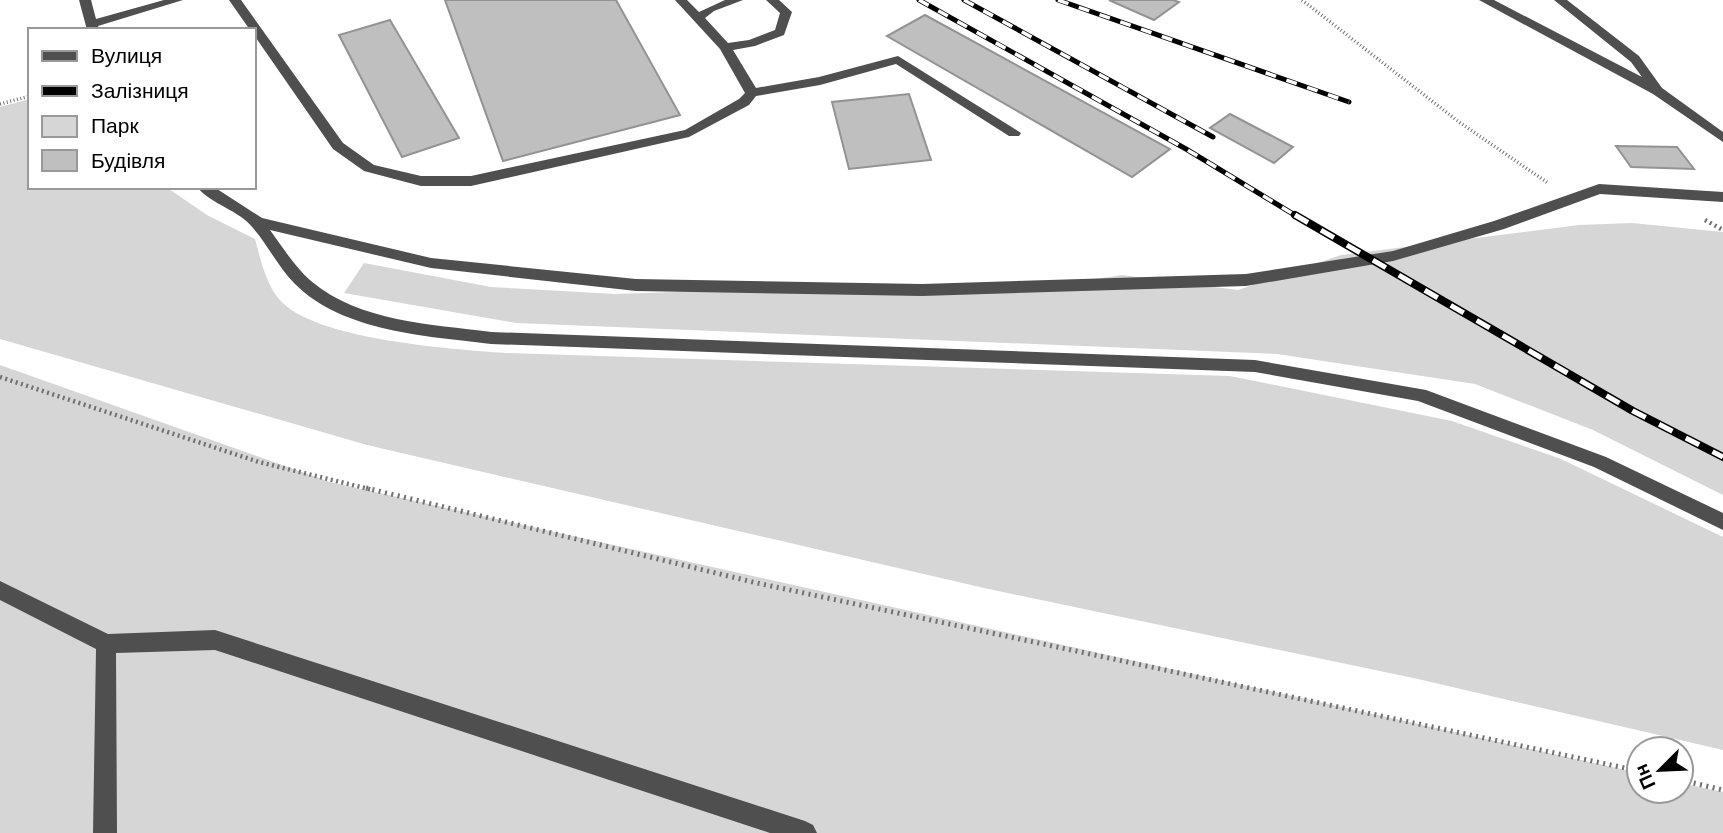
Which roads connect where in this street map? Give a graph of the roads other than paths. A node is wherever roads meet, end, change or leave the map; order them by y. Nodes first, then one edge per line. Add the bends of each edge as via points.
1 (85, 0) edge
2 (177, 0) edge
3 (235, 0) edge
4 (681, 0) edge
5 (737, 0) edge
6 (772, 0) edge
7 (1485, 0) edge
8 (1560, 0) edge
9 (698, 18) junction
10 (92, 27) edge
11 (255, 28) edge
12 (256, 30) edge
13 (725, 47) junction
14 (1658, 91) junction
15 (752, 93) junction
16 (1014, 134) dead end
17 (1723, 138) edge
18 (207, 189) edge
19 (1723, 197) edge
20 (257, 222) junction
21 (1723, 522) edge
22 (0, 590) edge
23 (106, 644) junction
24 (105, 833) edge
25 (805, 833) edge

1 - 10 lane
2 - 10 lane
3 - 11 lane
4 - 9 lane
5 - 9 lane
6 - 13 lane via 786,12 780,32
7 - 14 lane
8 - 14 lane via 1635,58
9 - 13 lane
12 - 15 lane via 338,146 369,168 421,181 471,181 689,133
13 - 15 lane
14 - 17 lane
15 - 16 lane via 898,60
18 - 20 lane
19 - 20 lane via 1599,189 1393,256 1246,280 922,290 636,285 546,278 431,263
20 - 21 lane via 306,285 336,306 404,326 491,338 1255,366 1420,395 1600,462
22 - 23 lane
23 - 24 lane
23 - 25 lane via 215,640

